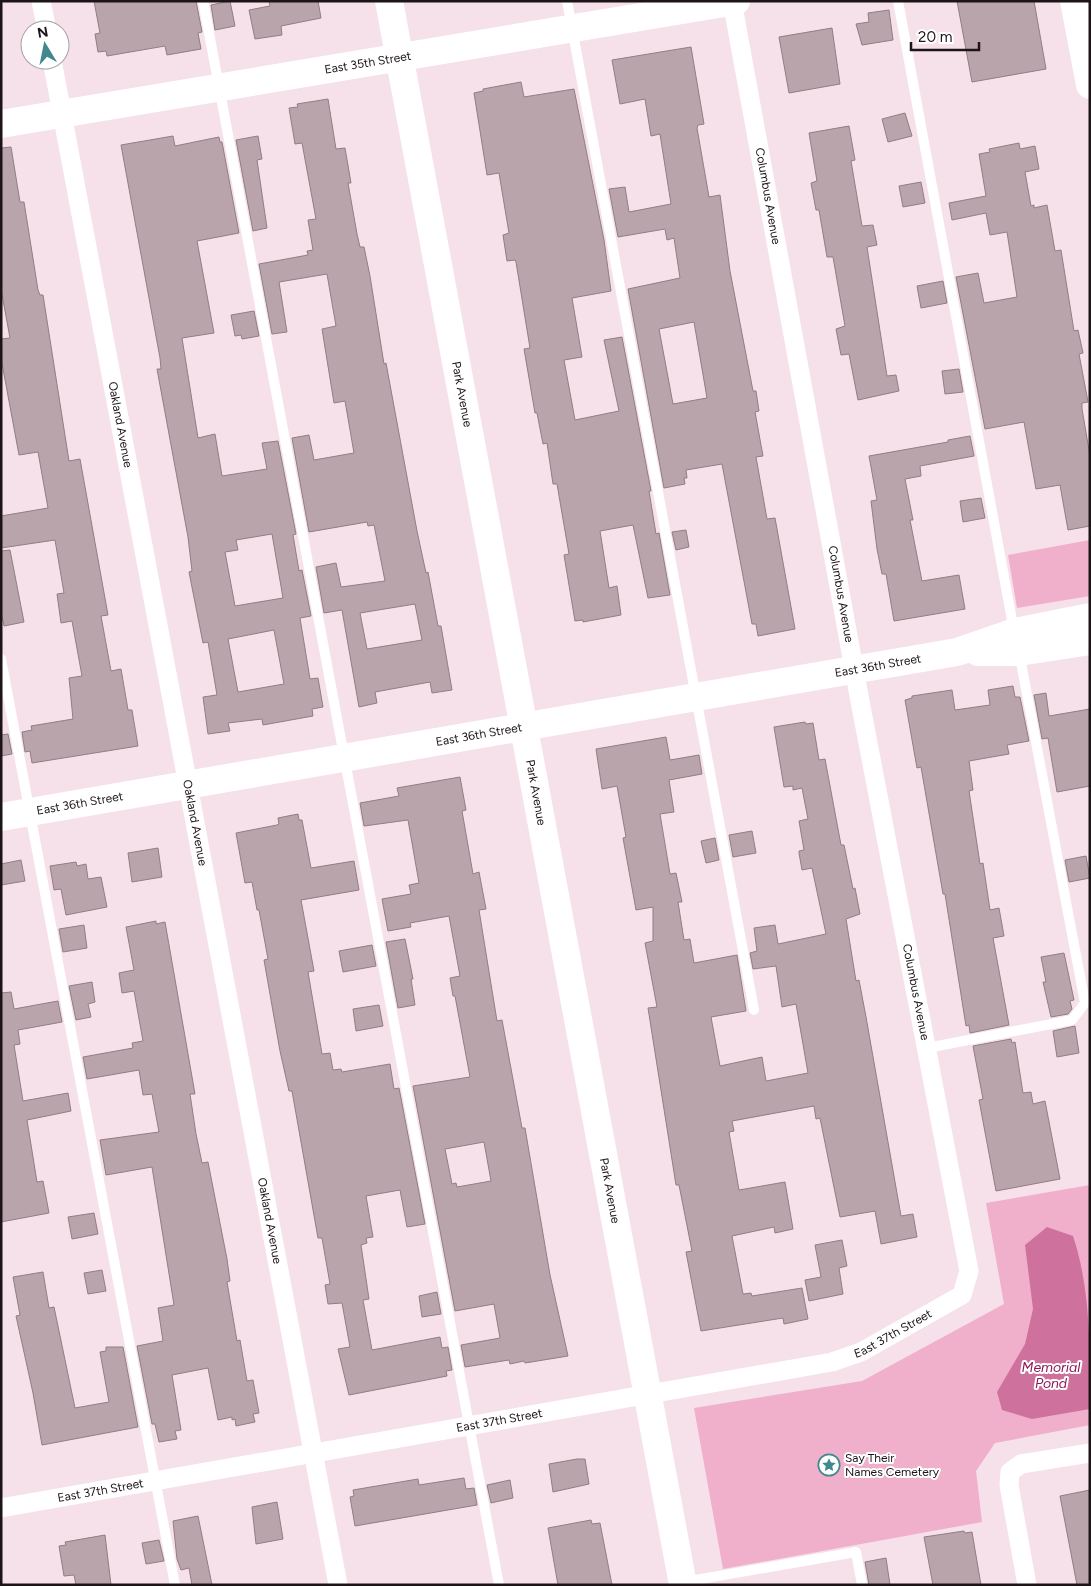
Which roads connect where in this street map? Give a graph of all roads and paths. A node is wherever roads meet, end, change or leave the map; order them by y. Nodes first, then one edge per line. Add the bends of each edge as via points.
1 (41, 1) edge
2 (203, 1) edge
3 (389, 1) edge
4 (567, 1) edge
5 (898, 1) edge
6 (1074, 1) edge
7 (734, 2) edge
8 (45, 20) edge
9 (573, 30) junction
10 (400, 56) junction
11 (54, 70) edge
12 (1090, 85) edge
13 (220, 87) junction
14 (62, 114) junction
15 (1, 124) edge
16 (1090, 616) edge
17 (1090, 641) edge
18 (1017, 642) junction
19 (1, 659) edge
20 (855, 670) junction
21 (697, 698) junction
22 (522, 727) junction
23 (343, 758) junction
24 (186, 784) junction
25 (30, 812) junction
26 (1, 817) edge
27 (754, 1010) dead end
28 (926, 1048) junction
29 (969, 1275) joint
30 (647, 1394) junction
31 (469, 1427) junction
32 (1090, 1453) edge
33 (313, 1454) junction
34 (156, 1481) junction
35 (1, 1508) edge
36 (683, 1583) edge
37 (175, 1585) edge
38 (338, 1585) edge
39 (499, 1585) edge
40 (862, 1585) edge
41 (1027, 1585) edge

1 - 8 street
2 - 13 lane
3 - 10 street, Park Avenue
4 - 9 lane
5 - 18 lane
6 - 12 street
7 - 9 street, East 35th Street
7 - 20 street, Columbus Avenue
9 - 10 street, East 35th Street
9 - 21 lane
10 - 13 street, East 35th Street
10 - 22 street, Park Avenue
11 - 14 street, Oakland Avenue
13 - 14 street, East 35th Street
13 - 23 lane
14 - 15 street, East 35th Street
14 - 24 street, Oakland Avenue
16 - 18 street, East 36th Street
17 - 18 street, East 36th Street
18 - 20 street, East 36th Street
18 - 28 lane via 1085,1003 1072,1020
19 - 25 lane
20 - 21 street, East 36th Street
20 - 28 street, Columbus Avenue
21 - 22 street, East 36th Street
21 - 27 lane
22 - 23 street, East 36th Street
22 - 30 street, Park Avenue
23 - 24 street, East 36th Street
23 - 31 lane
24 - 25 street, East 36th Street
24 - 33 street, Oakland Avenue
25 - 26 street, East 36th Street
25 - 34 lane
28 - 29 street, Columbus Avenue
29 - 30 street, East 37th Street via 962,1295 861,1352 832,1362
30 - 31 street, East 37th Street
30 - 36 street, Park Avenue
31 - 33 street, East 37th Street
31 - 39 lane
32 - 41 street via 1020,1464 1010,1472 1009,1485
33 - 34 street, East 37th Street
33 - 38 street, Oakland Avenue
34 - 35 street, East 37th Street
34 - 37 lane
36 - 40 lane via 856,1552

